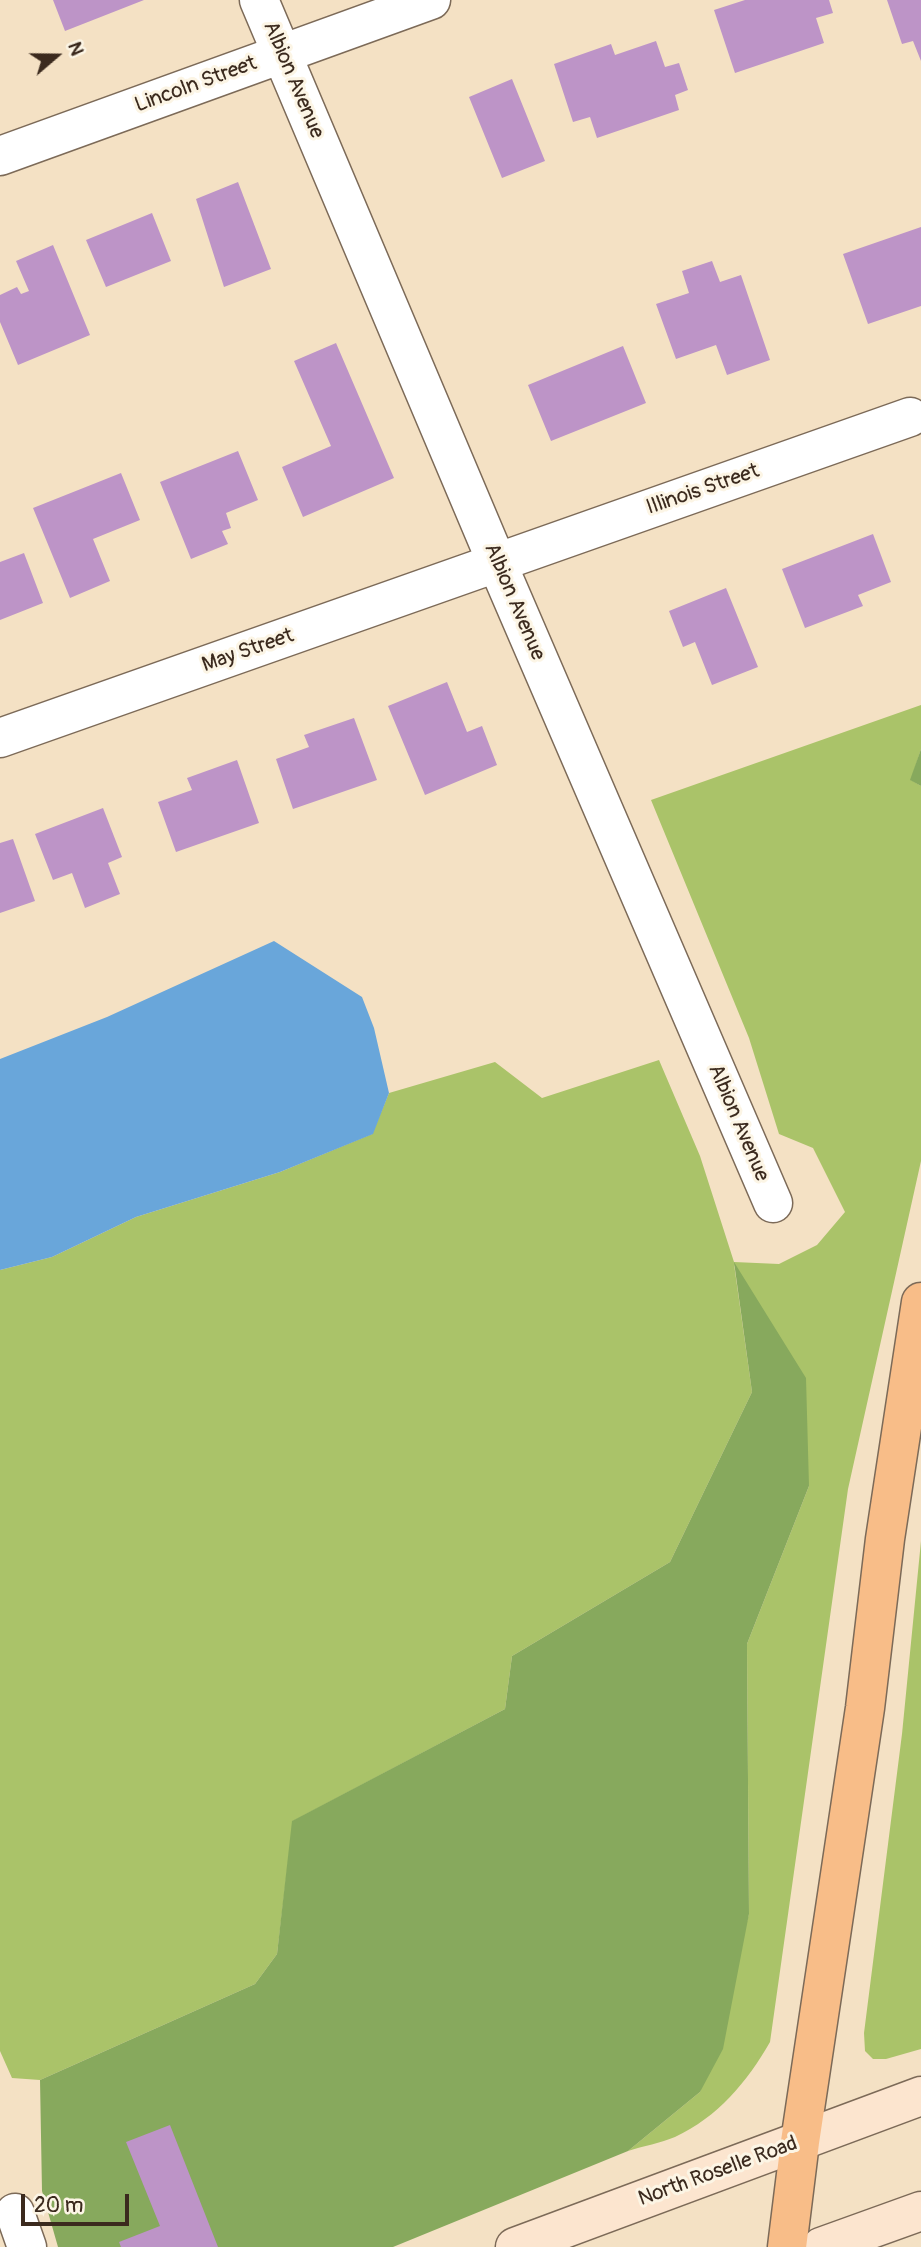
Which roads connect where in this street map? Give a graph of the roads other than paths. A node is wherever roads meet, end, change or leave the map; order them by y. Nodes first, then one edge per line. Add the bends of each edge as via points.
1 (259, 0) edge
2 (431, 0) edge
3 (282, 53) junction
4 (0, 156) edge
5 (910, 417) dead end
6 (497, 563) junction
7 (0, 738) edge
8 (773, 1203) dead end
9 (921, 1302) edge
10 (921, 2096) edge
11 (800, 2142) junction
12 (921, 2211) edge
13 (515, 2247) edge
14 (788, 2247) edge
15 (821, 2247) edge

1 - 3 street, Albion Avenue
2 - 3 street, Lincoln Street
3 - 4 street, Lincoln Street
3 - 6 street, Albion Avenue
5 - 6 street, Illinois Street
6 - 7 street, May Street
6 - 8 street, Albion Avenue
9 - 11 highway
10 - 11 main road, North Roselle Road
11 - 13 main road, North Roselle Road
11 - 14 highway
12 - 15 main road

